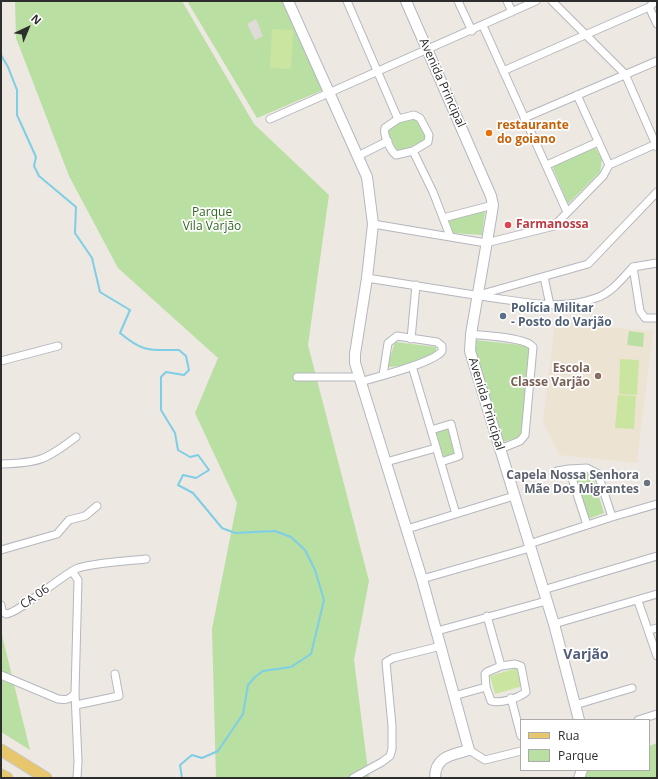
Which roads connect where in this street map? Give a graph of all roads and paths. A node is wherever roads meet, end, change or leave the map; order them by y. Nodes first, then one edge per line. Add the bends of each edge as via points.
1 (288, 1) edge
2 (347, 1) edge
3 (406, 1) edge
4 (458, 1) edge
5 (507, 1) edge
6 (536, 1) edge
7 (552, 1) edge
8 (656, 1) edge
9 (649, 7) junction
10 (512, 12) junction
11 (657, 24) edge
12 (483, 26) junction
13 (472, 31) junction
14 (586, 34) junction
15 (427, 49) junction
16 (657, 61) edge
17 (378, 71) junction
18 (503, 71) junction
19 (625, 74) junction
20 (330, 92) junction
21 (578, 95) junction
22 (524, 118) junction
23 (270, 119) dead end
24 (398, 119) junction
25 (388, 142) junction
26 (598, 142) junction
27 (656, 142) edge
28 (413, 151) junction
29 (358, 156) junction
30 (546, 165) junction
31 (609, 165) junction
32 (657, 192) edge
33 (493, 205) junction
34 (567, 212) junction
35 (443, 218) junction
36 (373, 224) junction
37 (450, 236) junction
38 (486, 243) junction
39 (657, 263) edge
40 (633, 268) junction
41 (544, 277) junction
42 (367, 278) junction
43 (416, 285) junction
44 (478, 295) junction
45 (550, 305) junction
46 (657, 318) edge
47 (471, 334) junction
48 (411, 339) junction
49 (58, 346) dead end
50 (1, 361) edge
51 (412, 366) junction
52 (383, 375) junction
53 (297, 377) dead end
54 (360, 381) junction
55 (431, 430) junction
56 (76, 437) dead end
57 (436, 448) junction
58 (500, 450) junction
59 (386, 462) junction
60 (441, 462) junction
61 (1, 464) edge
62 (569, 470) junction
63 (557, 471) dead end
64 (514, 496) junction
65 (657, 504) edge
66 (97, 506) dead end
67 (456, 514) junction
68 (612, 516) junction
69 (587, 525) junction
70 (407, 529) junction
71 (530, 546) junction
72 (1, 550) edge
73 (657, 556) edge
74 (146, 559) dead end
75 (72, 571) junction
76 (422, 578) junction
77 (543, 590) junction
78 (657, 594) edge
79 (546, 601) junction
80 (638, 601) junction
81 (1, 605) edge
82 (486, 616) junction
83 (554, 624) junction
84 (657, 628) edge
85 (649, 630) junction
86 (437, 631) junction
87 (441, 646) junction
88 (657, 656) edge
89 (501, 666) junction
90 (115, 674) dead end
91 (1, 675) edge
92 (486, 687) junction
93 (632, 688) dead end
94 (75, 693) junction
95 (454, 696) junction
96 (511, 698) junction
97 (76, 705) junction
98 (575, 705) junction
99 (657, 714) edge
100 (579, 719) edge
101 (641, 719) edge
102 (520, 732) edge
103 (1, 750) edge
104 (469, 750) junction
105 (520, 751) edge
106 (1, 775) edge
107 (7, 778) edge
108 (46, 778) edge
109 (77, 778) edge
110 (352, 778) edge
111 (435, 778) edge

1 - 20 street
2 - 17 street
3 - 15 street, Avenida Principal
4 - 13 street
5 - 10 street
6 - 10 street
7 - 14 street
8 - 9 street
9 - 11 street
9 - 14 street
10 - 12 street
12 - 13 street
12 - 18 street
13 - 15 street
14 - 18 street
14 - 19 street
15 - 17 street
15 - 33 street, Avenida Principal
16 - 19 street
17 - 20 street
17 - 24 street
18 - 22 street
19 - 21 street
19 - 27 street
20 - 23 street
20 - 29 street
21 - 22 street
21 - 26 street
22 - 30 street
24 - 25 street via 384,128
24 - 28 street via 414,115 419,117 429,135 428,142
25 - 28 street via 396,155
25 - 29 street
26 - 30 street
26 - 31 street
27 - 31 street
28 - 35 street
29 - 36 street via 367,177
30 - 34 street
31 - 34 street via 603,176
32 - 41 street via 593,260 583,266
33 - 35 street
33 - 38 street, Avenida Principal
34 - 38 street via 554,226
35 - 37 street
36 - 37 street
36 - 42 street
37 - 38 street
38 - 44 street, Avenida Principal
39 - 40 street
40 - 45 street via 615,286 596,298 574,304
40 - 46 street via 640,311 645,318
41 - 44 street
41 - 45 street
42 - 43 street
42 - 54 street via 355,354
43 - 44 street
43 - 48 street
44 - 45 street
44 - 47 street, Avenida Principal
47 - 58 street, Avenida Principal via 470,351
47 - 58 street via 520,340 533,347 525,434 520,441
48 - 51 street via 439,343 442,346 437,355
48 - 52 street via 397,336 388,343
49 - 50 street
51 - 52 street
51 - 55 street
52 - 54 street
53 - 54 street
54 - 59 street
55 - 57 street
55 - 60 street via 451,424 459,456
56 - 61 street via 42,460
57 - 59 street
57 - 60 street
58 - 64 street, Avenida Principal
59 - 70 street
60 - 67 street
62 - 63 street
62 - 68 street via 587,468 598,474
62 - 69 street
64 - 67 street
64 - 71 street, Avenida Principal
65 - 68 street
66 - 72 street via 85,516 68,520 57,534
67 - 70 street
68 - 69 street
69 - 71 street
70 - 76 street
71 - 76 street
71 - 77 street, Avenida Principal
73 - 77 street
74 - 75 street via 81,567
75 - 81 street, CA 06 via 11,614 6,614
75 - 94 street via 78,580
76 - 86 street
77 - 79 street, Avenida Principal
78 - 80 street
79 - 82 street
79 - 83 street, Avenida Principal
80 - 83 street
80 - 85 street
82 - 86 street
82 - 89 street
83 - 98 street, Avenida Principal
84 - 85 street
85 - 88 street
86 - 87 street
87 - 95 street
87 - 110 street via 386,662 392,726 390,756
89 - 92 street via 487,672
89 - 96 street via 520,664 526,692
90 - 97 street via 119,696
91 - 94 street via 58,699 66,700
92 - 95 street
92 - 96 street via 493,702
93 - 98 street
94 - 97 street
95 - 104 street
96 - 102 street
97 - 109 street
98 - 100 street, Avenida Principal
99 - 101 street
103 - 108 main road
104 - 105 street via 485,760
104 - 111 street via 445,757 436,766
106 - 107 main road

